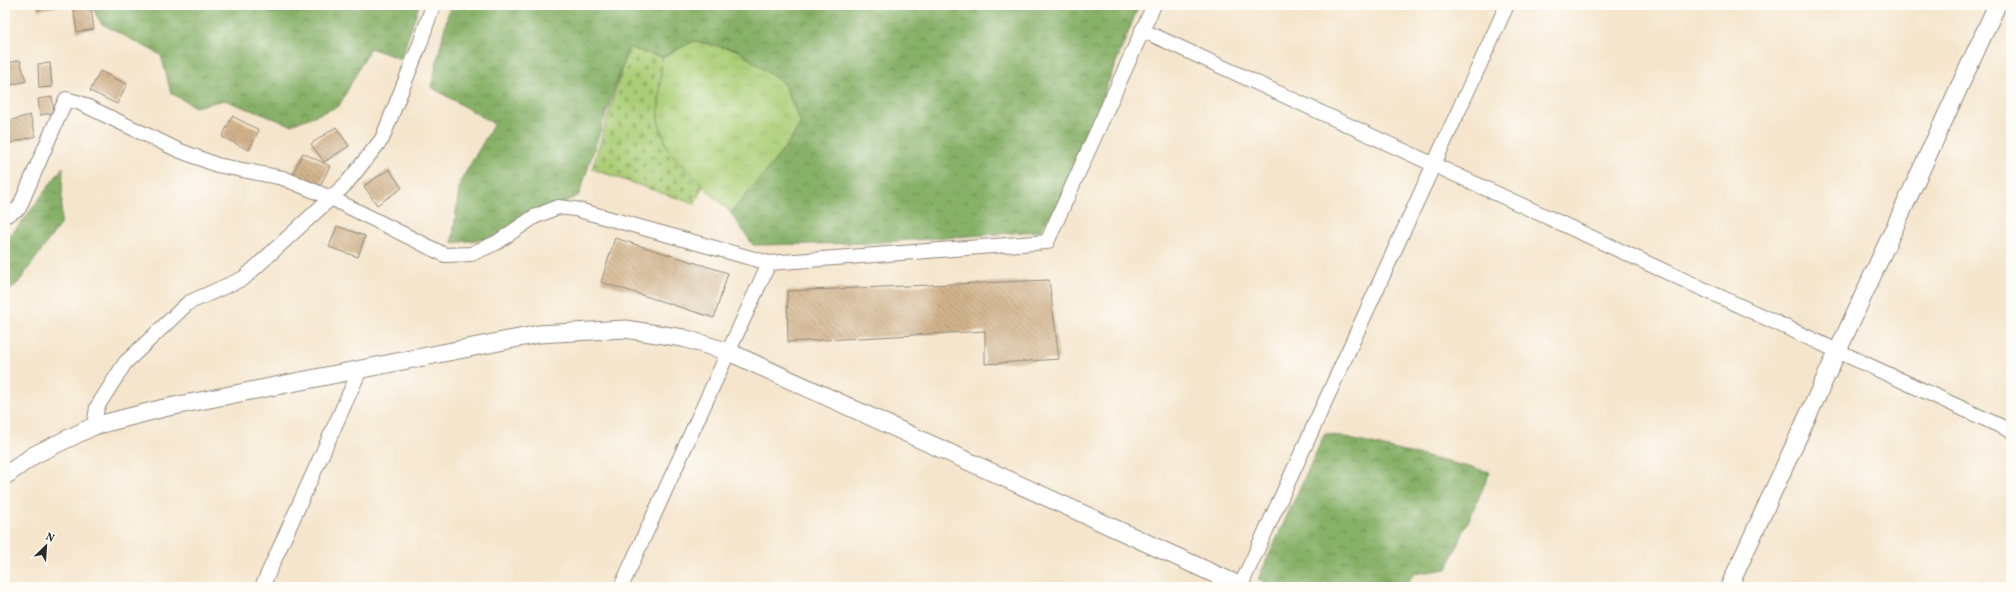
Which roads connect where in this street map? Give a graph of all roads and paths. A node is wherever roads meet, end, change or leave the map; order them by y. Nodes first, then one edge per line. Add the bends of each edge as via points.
1 (433, 5) edge
2 (1154, 5) edge
3 (1507, 5) edge
4 (1997, 5) edge
5 (1142, 30) junction
6 (1434, 164) junction
7 (331, 198) junction
8 (5, 216) edge
9 (769, 263) junction
10 (1837, 351) junction
11 (729, 352) junction
12 (360, 370) junction
13 (94, 426) junction
14 (2011, 431) edge
15 (5, 476) edge
16 (262, 587) edge
17 (621, 587) edge
18 (1241, 587) edge
19 (1729, 587) edge

1 - 7 street via 382,139 346,184
2 - 5 street
3 - 6 street
4 - 10 street
5 - 6 street
5 - 9 street via 1047,242
6 - 10 street
6 - 18 street
7 - 8 street via 283,178 217,165 66,99 19,208
7 - 9 street via 445,255 471,254 496,243 534,217 558,208 575,209
7 - 13 street via 244,278 188,303 124,363 97,407
9 - 11 street
10 - 14 street
10 - 19 street
11 - 12 street via 683,338 625,329 539,334
11 - 17 street
11 - 18 street
12 - 13 street via 164,408
12 - 16 street
13 - 15 street via 34,455

